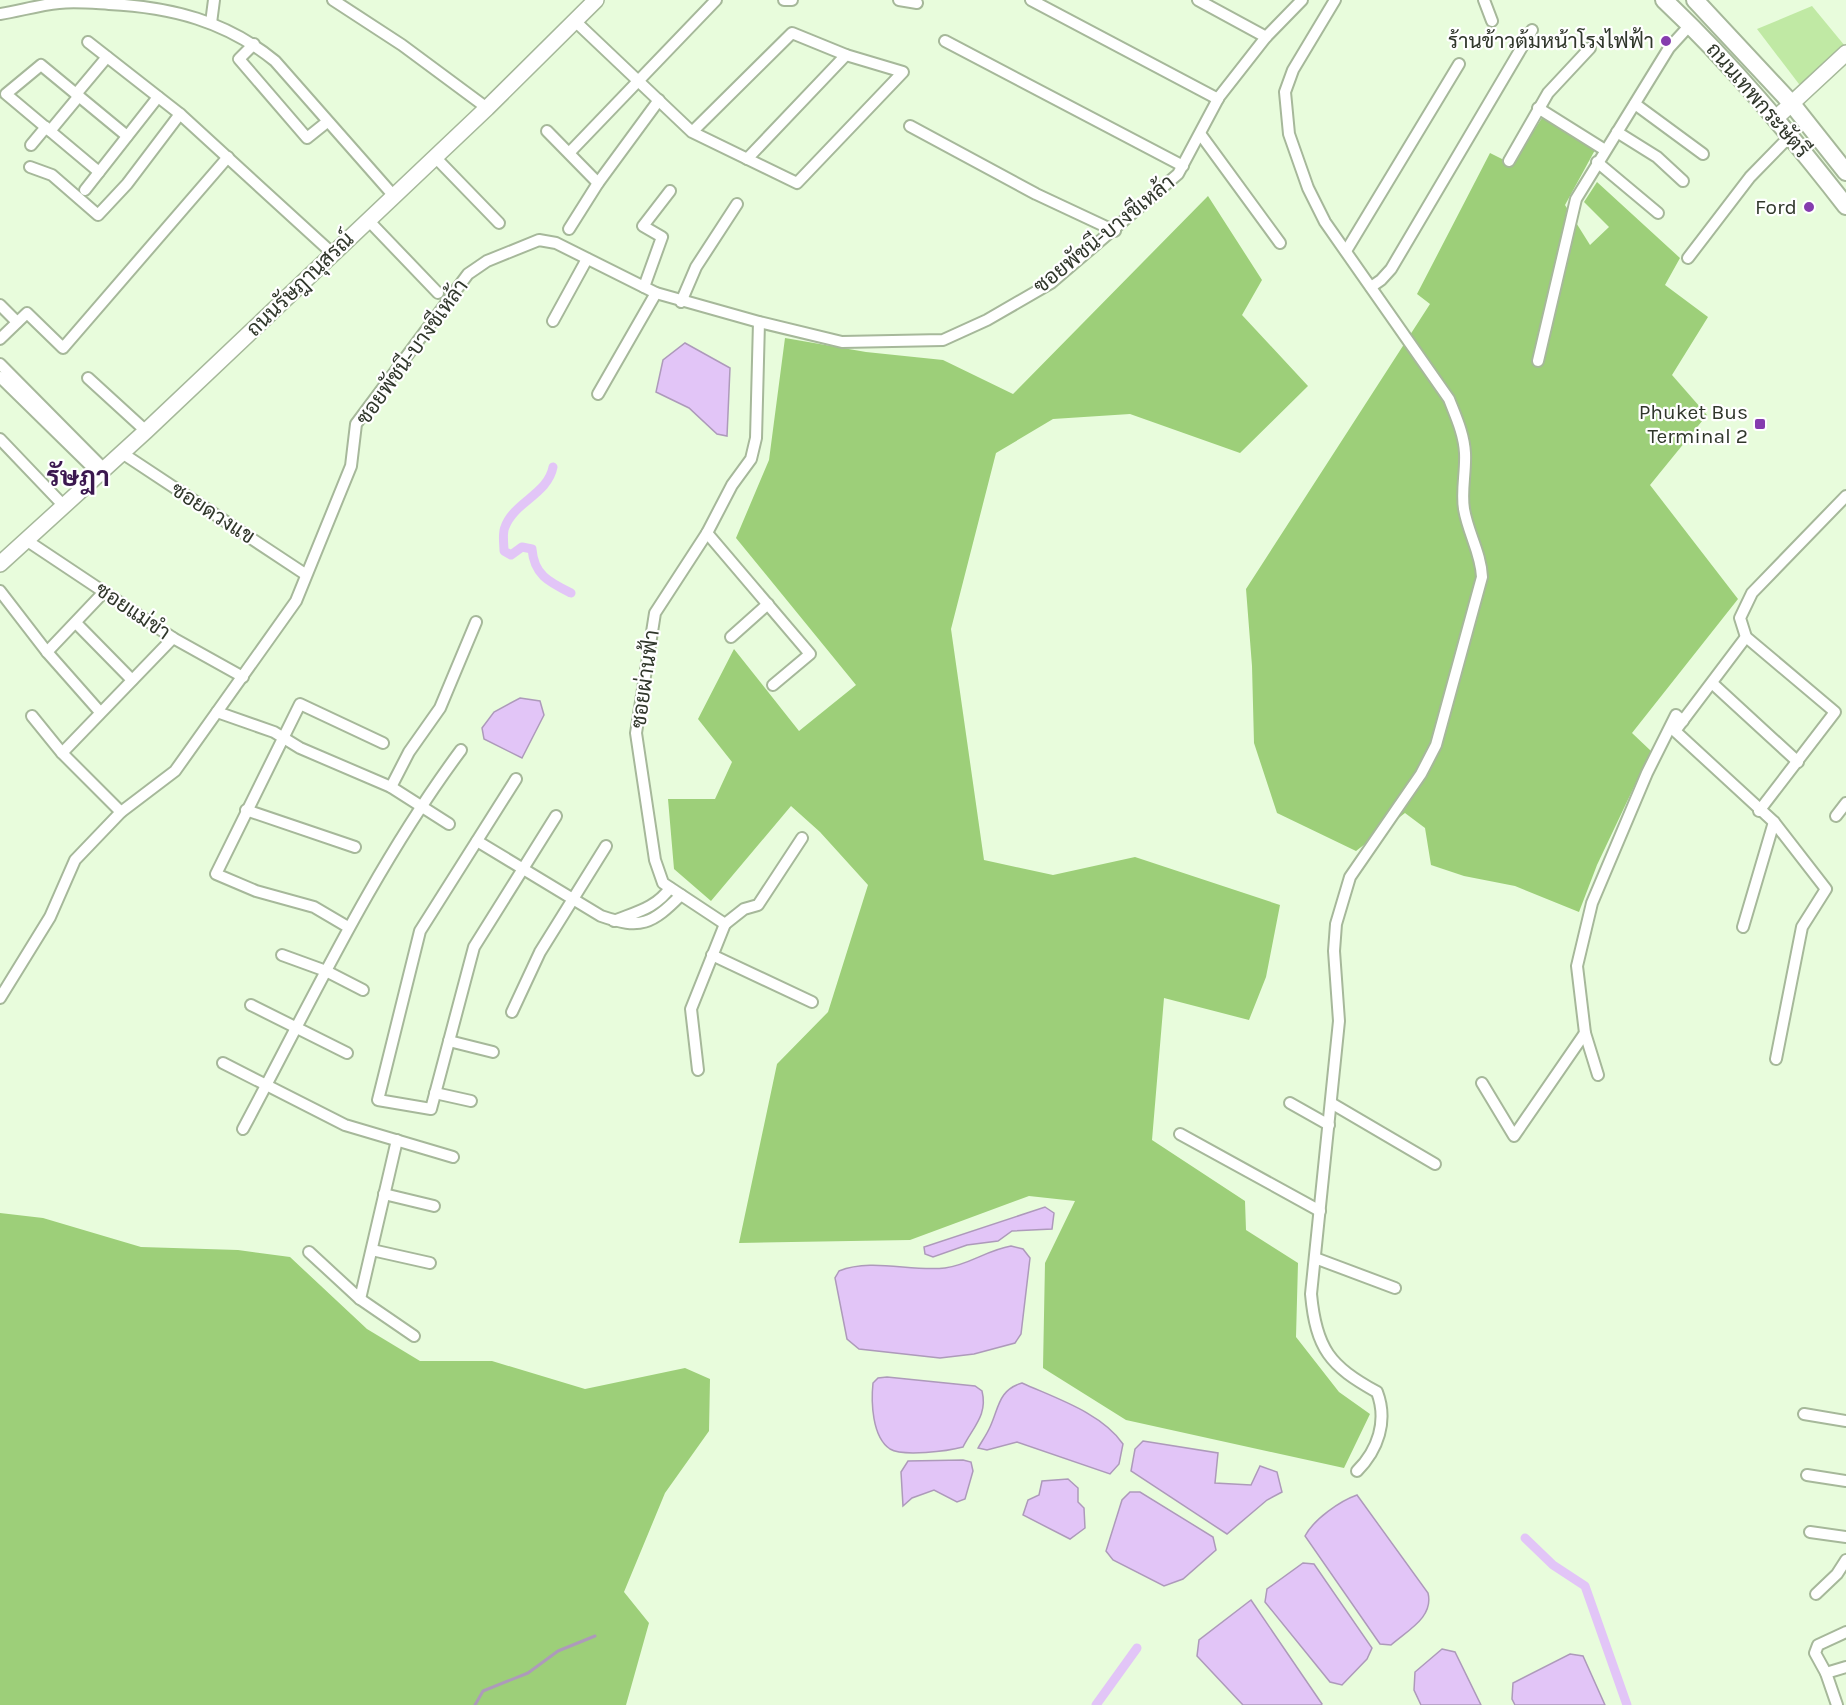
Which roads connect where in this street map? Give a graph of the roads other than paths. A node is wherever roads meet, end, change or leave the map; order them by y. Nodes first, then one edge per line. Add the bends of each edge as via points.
1 (214, 0) edge
2 (333, 0) edge
3 (596, 0) edge
4 (716, 0) edge
5 (784, 0) edge
6 (792, 0) edge
7 (899, 0) edge
8 (1032, 0) edge
9 (1198, 0) edge
10 (1302, 0) edge
11 (1335, 0) edge
12 (1484, 0) edge
13 (1664, 0) edge
14 (1695, 0) edge
15 (59, 1) edge
16 (917, 3) dead end
17 (0, 14) edge
18 (576, 21) junction
19 (1492, 21) dead end
20 (211, 23) junction
21 (1690, 25) junction
22 (1532, 30) dead end
23 (1266, 37) junction
24 (945, 41) dead end
25 (88, 42) dead end
26 (254, 44) junction
27 (1590, 48) dead end
28 (1846, 53) edge
29 (846, 55) junction
30 (107, 57) junction
31 (1459, 64) dead end
32 (638, 82) junction
33 (77, 95) junction
34 (158, 97) junction
35 (1218, 99) junction
36 (659, 100) junction
37 (1635, 104) junction
38 (1792, 105) junction
39 (487, 108) junction
40 (1538, 108) junction
41 (180, 114) junction
42 (1776, 118) junction
43 (327, 122) junction
44 (910, 126) dead end
45 (48, 129) junction
46 (547, 131) dead end
47 (692, 132) junction
48 (1617, 132) junction
49 (1201, 135) junction
50 (1791, 135) junction
51 (127, 136) junction
52 (32, 145) dead end
53 (1605, 150) junction
54 (570, 153) junction
55 (1703, 154) dead end
56 (228, 157) junction
57 (435, 157) junction
58 (747, 159) junction
59 (1509, 161) dead end
60 (1598, 162) junction
61 (1183, 166) junction
62 (30, 167) dead end
63 (99, 172) junction
64 (1846, 172) edge
65 (1683, 182) dead end
66 (598, 183) junction
67 (85, 190) dead end
68 (670, 191) dead end
69 (393, 195) junction
70 (737, 204) dead end
71 (1846, 206) edge
72 (1658, 213) dead end
73 (368, 220) junction
74 (499, 223) dead end
75 (569, 229) dead end
76 (1115, 231) junction
77 (1280, 243) dead end
78 (1346, 251) junction
79 (332, 253) junction
80 (1688, 258) dead end
81 (587, 259) junction
82 (644, 287) junction
83 (1371, 287) junction
84 (438, 293) dead end
85 (656, 293) junction
86 (681, 302) junction
87 (0, 305) edge
88 (552, 321) dead end
89 (18, 322) junction
90 (759, 322) junction
91 (0, 339) edge
92 (1538, 361) dead end
93 (0, 364) edge
94 (0, 377) edge
95 (88, 378) dead end
96 (598, 394) dead end
97 (146, 431) junction
98 (0, 439) edge
99 (122, 453) junction
100 (101, 471) junction
101 (1846, 496) edge
102 (63, 505) junction
103 (707, 534) junction
104 (26, 540) junction
105 (0, 564) edge
106 (305, 574) junction
107 (0, 591) edge
108 (104, 592) junction
109 (768, 604) junction
110 (476, 622) dead end
111 (76, 623) junction
112 (731, 637) dead end
113 (1746, 637) junction
114 (173, 638) junction
115 (47, 652) junction
116 (243, 677) junction
117 (132, 680) junction
118 (1712, 683) junction
119 (773, 686) dead end
120 (100, 712) junction
121 (217, 712) junction
122 (32, 717) dead end
123 (1683, 721) junction
124 (285, 738) junction
125 (383, 743) dead end
126 (461, 750) dead end
127 (62, 753) junction
128 (1798, 762) junction
129 (516, 779) dead end
130 (391, 787) junction
131 (1846, 803) edge
132 (420, 805) junction
133 (246, 810) junction
134 (1759, 811) junction
135 (122, 812) junction
136 (556, 816) dead end
137 (1836, 816) dead end
138 (1774, 822) junction
139 (449, 824) dead end
140 (802, 838) dead end
141 (477, 841) junction
142 (606, 846) dead end
143 (355, 847) dead end
144 (524, 869) junction
145 (670, 888) junction
146 (681, 895) junction
147 (573, 899) junction
148 (614, 921) junction
149 (725, 924) junction
150 (348, 927) junction
151 (1743, 927) dead end
152 (282, 955) dead end
153 (712, 955) junction
154 (326, 971) junction
155 (363, 990) dead end
156 (0, 998) edge
157 (812, 1002) dead end
158 (251, 1005) dead end
159 (512, 1012) dead end
160 (296, 1028) junction
161 (1586, 1033) junction
162 (449, 1041) junction
163 (493, 1052) dead end
164 (347, 1053) dead end
165 (1776, 1059) dead end
166 (223, 1063) dead end
167 (698, 1070) dead end
168 (1598, 1075) dead end
169 (1482, 1083) dead end
170 (266, 1084) junction
171 (435, 1094) junction
172 (471, 1101) dead end
173 (1290, 1103) dead end
174 (1331, 1103) junction
175 (1329, 1125) junction
176 (243, 1128) dead end
177 (1180, 1134) dead end
178 (397, 1140) junction
179 (453, 1157) dead end
180 (1435, 1164) dead end
181 (384, 1194) junction
182 (434, 1206) dead end
183 (1320, 1211) junction
184 (372, 1250) junction
185 (309, 1251) dead end
186 (1315, 1258) junction
187 (430, 1263) dead end
188 (1395, 1288) dead end
189 (360, 1299) junction
190 (414, 1336) dead end
191 (1804, 1414) dead end
192 (1846, 1421) edge
193 (1357, 1471) dead end
194 (1807, 1475) dead end
195 (1846, 1481) edge
196 (1809, 1532) dead end
197 (1846, 1537) edge
198 (1846, 1560) edge
199 (1816, 1594) dead end
200 (1846, 1632) edge
201 (1846, 1667) edge
202 (1826, 1673) junction
203 (1837, 1705) edge

1 - 20 street
2 - 39 street
3 - 18 street, ถนนรัษฎานุสรณ์
4 - 32 street
5 - 6 street
7 - 16 street
8 - 35 street
9 - 23 street
10 - 23 street, ซอยพัชนี-บางชีเหล้า
11 - 78 street via 1293,70 1285,92 1289,134 1308,188 1325,222
12 - 19 street
13 - 21 main road, ถนนเทพกระษัตรี
14 - 38 main road, ถนนเทพกระษัตรี
15 - 17 street
15 - 20 street via 157,8
18 - 32 street
18 - 39 street, ถนนรัษฎานุสรณ์
20 - 26 street
21 - 37 street via 1669,48
21 - 42 main road, ถนนเทพกระษัตรี
22 - 83 street via 1391,269
23 - 35 street, ซอยพัชนี-บางชีเหล้า
24 - 61 street
25 - 30 street
26 - 43 street via 275,61
26 - 43 street via 239,59 307,138
27 - 40 street
28 - 38 street
29 - 47 street via 792,33
29 - 58 street
29 - 58 street via 903,72 797,183
30 - 33 street
30 - 34 street
31 - 78 street
32 - 36 street
32 - 54 street
33 - 45 street
33 - 45 street via 41,64 6,94
33 - 51 street
34 - 41 street
34 - 51 street
35 - 49 street, ซอยพัชนี-บางชีเหล้า
36 - 47 street
36 - 66 street
37 - 48 street
37 - 55 street
38 - 42 street
38 - 64 main road, ถนนเทพกระษัตรี
39 - 57 street, ถนนรัษฎานุสรณ์
40 - 53 street
40 - 59 street
41 - 56 street
41 - 62 street via 98,215 52,175
42 - 50 main road, ถนนเทพกระษัตรี
43 - 69 street
44 - 76 street via 1036,194
45 - 52 street
45 - 63 street
46 - 54 street
47 - 58 street
48 - 53 street
48 - 65 street via 1657,157
49 - 61 street, ซอยพัชนี-บางชีเหล้า
49 - 77 street
50 - 71 main road, ถนนเทพกระษัตรี
50 - 80 street via 1750,177
51 - 63 street
53 - 60 street
54 - 66 street
56 - 79 street
56 - 89 street via 63,348 27,313
57 - 69 street, ถนนรัษฎานุสรณ์
57 - 74 street
60 - 72 street
60 - 92 street via 1576,199
61 - 76 street, ซอยพัชนี-บางชีเหล้า
63 - 67 street
66 - 75 street
68 - 82 street via 644,226 662,237
69 - 73 street, ถนนรัษฎานุสรณ์
70 - 86 street via 696,267
73 - 79 street, ถนนรัษฎานุสรณ์
73 - 84 street
76 - 90 street, ซอยพัชนี-บางชีเหล้า via 1051,283 943,340 842,342
78 - 83 street
79 - 97 street, ถนนรัษฎานุสรณ์
81 - 82 street, ซอยพัชนี-บางชีเหล้า
81 - 88 street
81 - 106 street, ซอยพัชนี-บางชีเหล้า via 556,243 539,240 487,261 468,274 356,424 351,466
82 - 85 street, ซอยพัชนี-บางชีเหล้า
83 - 174 street via 1449,399 1461,429 1465,452 1464,506 1482,577 1436,745 1421,774 1350,877 1336,924 1334,951 1340,1021
85 - 86 street, ซอยพัชนี-บางชีเหล้า
85 - 96 street
86 - 90 street, ซอยพัชนี-บางชีเหล้า
87 - 89 street
89 - 91 street
90 - 103 street, ซอยผ่านฟ้า via 756,438 751,459 732,484
93 - 100 street
94 - 100 street
95 - 97 street
97 - 99 street, ถนนรัษฎานุสรณ์
98 - 102 street
99 - 100 street, ถนนรัษฎานุสรณ์
99 - 106 street, ซอยดวงแข
100 - 102 street, ถนนรัษฎานุสรณ์
101 - 113 street via 1752,593 1740,618
102 - 104 street, ถนนรัษฎานุสรณ์
103 - 109 street
103 - 145 street, ซอยผ่านฟ้า via 655,613 636,733 655,860 663,883
104 - 105 street, ถนนรัษฎานุสรณ์
104 - 108 street, ซอยแม่ขำ
106 - 116 street, ซอยพัชนี-บางชีเหล้า via 296,601
107 - 115 street
108 - 111 street
108 - 114 street, ซอยแม่ขำ
109 - 112 street
109 - 119 street via 810,654
110 - 130 street via 440,708 409,752
111 - 115 street
111 - 117 street
113 - 118 street
113 - 128 street via 1834,712
114 - 116 street, ซอยแม่ขำ
114 - 117 street
115 - 120 street
116 - 121 street, ซอยพัชนี-บางชีเหล้า
117 - 120 street
118 - 123 street
118 - 128 street
120 - 127 street
121 - 124 street
121 - 135 street, ซอยพัชนี-บางชีเหล้า via 175,771
122 - 127 street
123 - 134 street via 1676,731
123 - 161 street via 1676,715 1592,903 1577,966
124 - 125 street via 300,704
124 - 130 street via 360,776
124 - 133 street
126 - 132 street
127 - 135 street
128 - 134 street
129 - 141 street
130 - 132 street
131 - 137 street
132 - 139 street
132 - 150 street
133 - 143 street
133 - 150 street via 216,874 256,891 314,907
134 - 138 street
135 - 156 street, ซอยพัชนี-บางชีเหล้า via 75,860 50,916
136 - 144 street
138 - 151 street
138 - 165 street via 1826,888 1802,927
140 - 149 street via 758,905 744,909
141 - 144 street
141 - 171 street via 420,931 378,1100 431,1109
142 - 147 street
144 - 147 street
144 - 162 street via 474,947
145 - 146 street, ซอยผ่านฟ้า
145 - 148 street via 662,900 649,908
146 - 148 street via 650,920 629,925
146 - 149 street, ซอยผ่านฟ้า
147 - 148 street
147 - 159 street via 540,952
149 - 153 street
150 - 154 street
152 - 154 street
153 - 157 street
153 - 167 street via 691,1009
154 - 155 street
154 - 160 street
158 - 160 street
160 - 164 street
160 - 170 street
161 - 168 street
161 - 169 street via 1514,1136
162 - 163 street
162 - 171 street
166 - 170 street
170 - 176 street
170 - 178 street via 345,1125
171 - 172 street
173 - 175 street
174 - 175 street
174 - 180 street
175 - 183 street
177 - 183 street
178 - 179 street
178 - 181 street
181 - 182 street
181 - 184 street
183 - 186 street
184 - 187 street
184 - 189 street
185 - 189 street
186 - 188 street
186 - 193 street via 1311,1294 1314,1320 1329,1359 1351,1378 1377,1392 1382,1403 1381,1426 1372,1455
189 - 190 street
191 - 192 street
194 - 195 street
196 - 197 street
198 - 199 street via 1838,1574
200 - 202 street via 1818,1645 1815,1653
201 - 202 street
202 - 203 street

